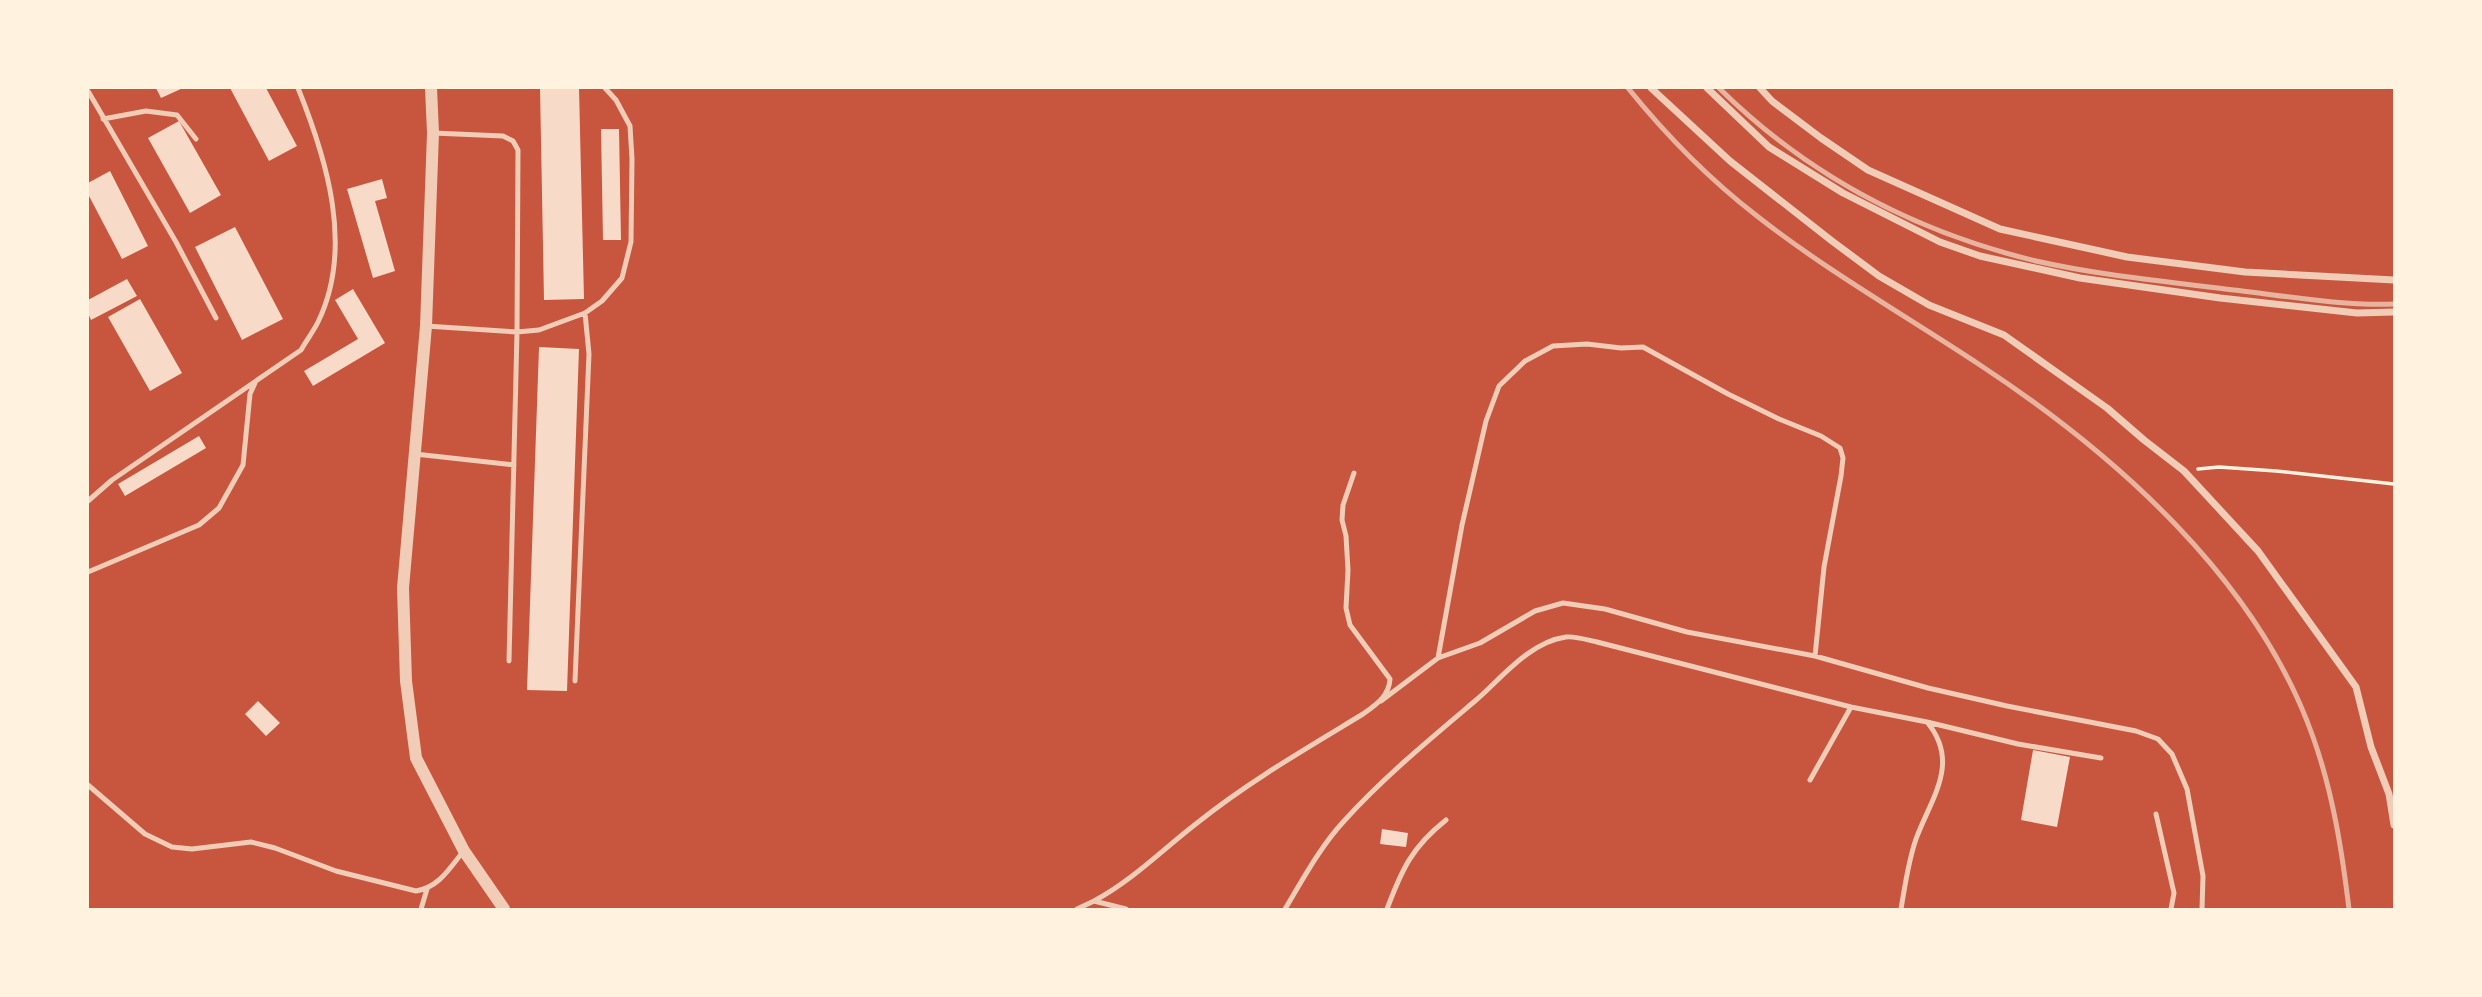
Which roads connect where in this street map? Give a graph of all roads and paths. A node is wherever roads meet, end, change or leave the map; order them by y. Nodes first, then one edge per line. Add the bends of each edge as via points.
1 (298, 88) edge
2 (431, 88) edge
3 (605, 88) edge
4 (1651, 88) edge
5 (1707, 88) edge
6 (1760, 88) edge
7 (88, 91) edge
8 (103, 119) junction
9 (433, 133) junction
10 (196, 139) dead end
11 (2395, 280) edge
12 (585, 313) junction
13 (2395, 313) edge
14 (216, 318) dead end
15 (425, 326) junction
16 (517, 332) junction
17 (255, 381) junction
18 (415, 454) junction
19 (514, 465) junction
20 (2184, 471) junction
21 (1354, 473) dead end
22 (2395, 484) edge
23 (88, 501) edge
24 (88, 572) edge
25 (1815, 656) junction
26 (1438, 658) junction
27 (509, 661) dead end
28 (575, 681) dead end
29 (1381, 701) junction
30 (1851, 707) junction
31 (1927, 722) junction
32 (2101, 758) dead end
33 (1810, 780) dead end
34 (88, 785) edge
35 (2156, 814) dead end
36 (1446, 820) dead end
37 (2395, 825) edge
38 (464, 851) junction
39 (427, 889) junction
40 (1094, 901) junction
41 (421, 909) edge
42 (504, 909) edge
43 (1077, 909) edge
44 (1126, 909) edge
45 (1285, 909) edge
46 (1387, 909) edge
47 (1901, 909) edge
48 (2171, 909) edge
49 (2202, 909) edge

1 - 17 lane via 316,131 331,193 334,261 318,322 301,350
2 - 9 street
3 - 12 lane via 630,126 631,242 622,278
4 - 20 street via 1730,161 1870,269 1929,305 2004,335 2107,408
5 - 13 street via 1769,147 1832,186 1940,242 1980,256 2080,278 2220,298
6 - 11 street via 1868,170 2000,229 2153,261 2245,272
7 - 8 lane
8 - 10 lane via 146,111 177,115
8 - 14 lane
9 - 15 street
9 - 16 lane via 503,136 518,150
12 - 16 lane via 539,330
12 - 28 lane via 589,354
15 - 16 lane
15 - 18 street
16 - 19 lane
17 - 23 lane
17 - 24 lane via 243,465 219,508 199,525
18 - 19 lane
18 - 38 street via 403,587 407,693 416,758
19 - 27 lane
20 - 22 path via 2231,468
20 - 37 street via 2258,551 2356,687
21 - 29 lane via 1342,513 1348,570 1346,608 1350,625 1390,679 1390,689
25 - 26 lane via 1563,603 1535,611 1480,643
25 - 26 lane via 1824,567 1841,476 1840,448 1728,394 1643,346 1587,344 1553,346 1525,361 1499,386 1486,421
25 - 49 lane via 1928,688 2158,739 2172,754 2187,789 2203,876
26 - 29 lane
29 - 40 lane via 1236,794 1119,887
30 - 31 lane
30 - 33 lane
30 - 45 lane via 1597,642 1567,637 1546,644 1426,742 1343,822
31 - 32 lane
31 - 47 lane via 1940,737 1943,767 1909,864
34 - 39 lane via 145,834 172,847 201,849 251,842 348,874 416,891
35 - 48 lane via 2174,893
36 - 46 lane via 1426,835 1411,855
38 - 39 lane via 438,883
38 - 42 street
39 - 41 lane
40 - 43 lane
40 - 44 lane

